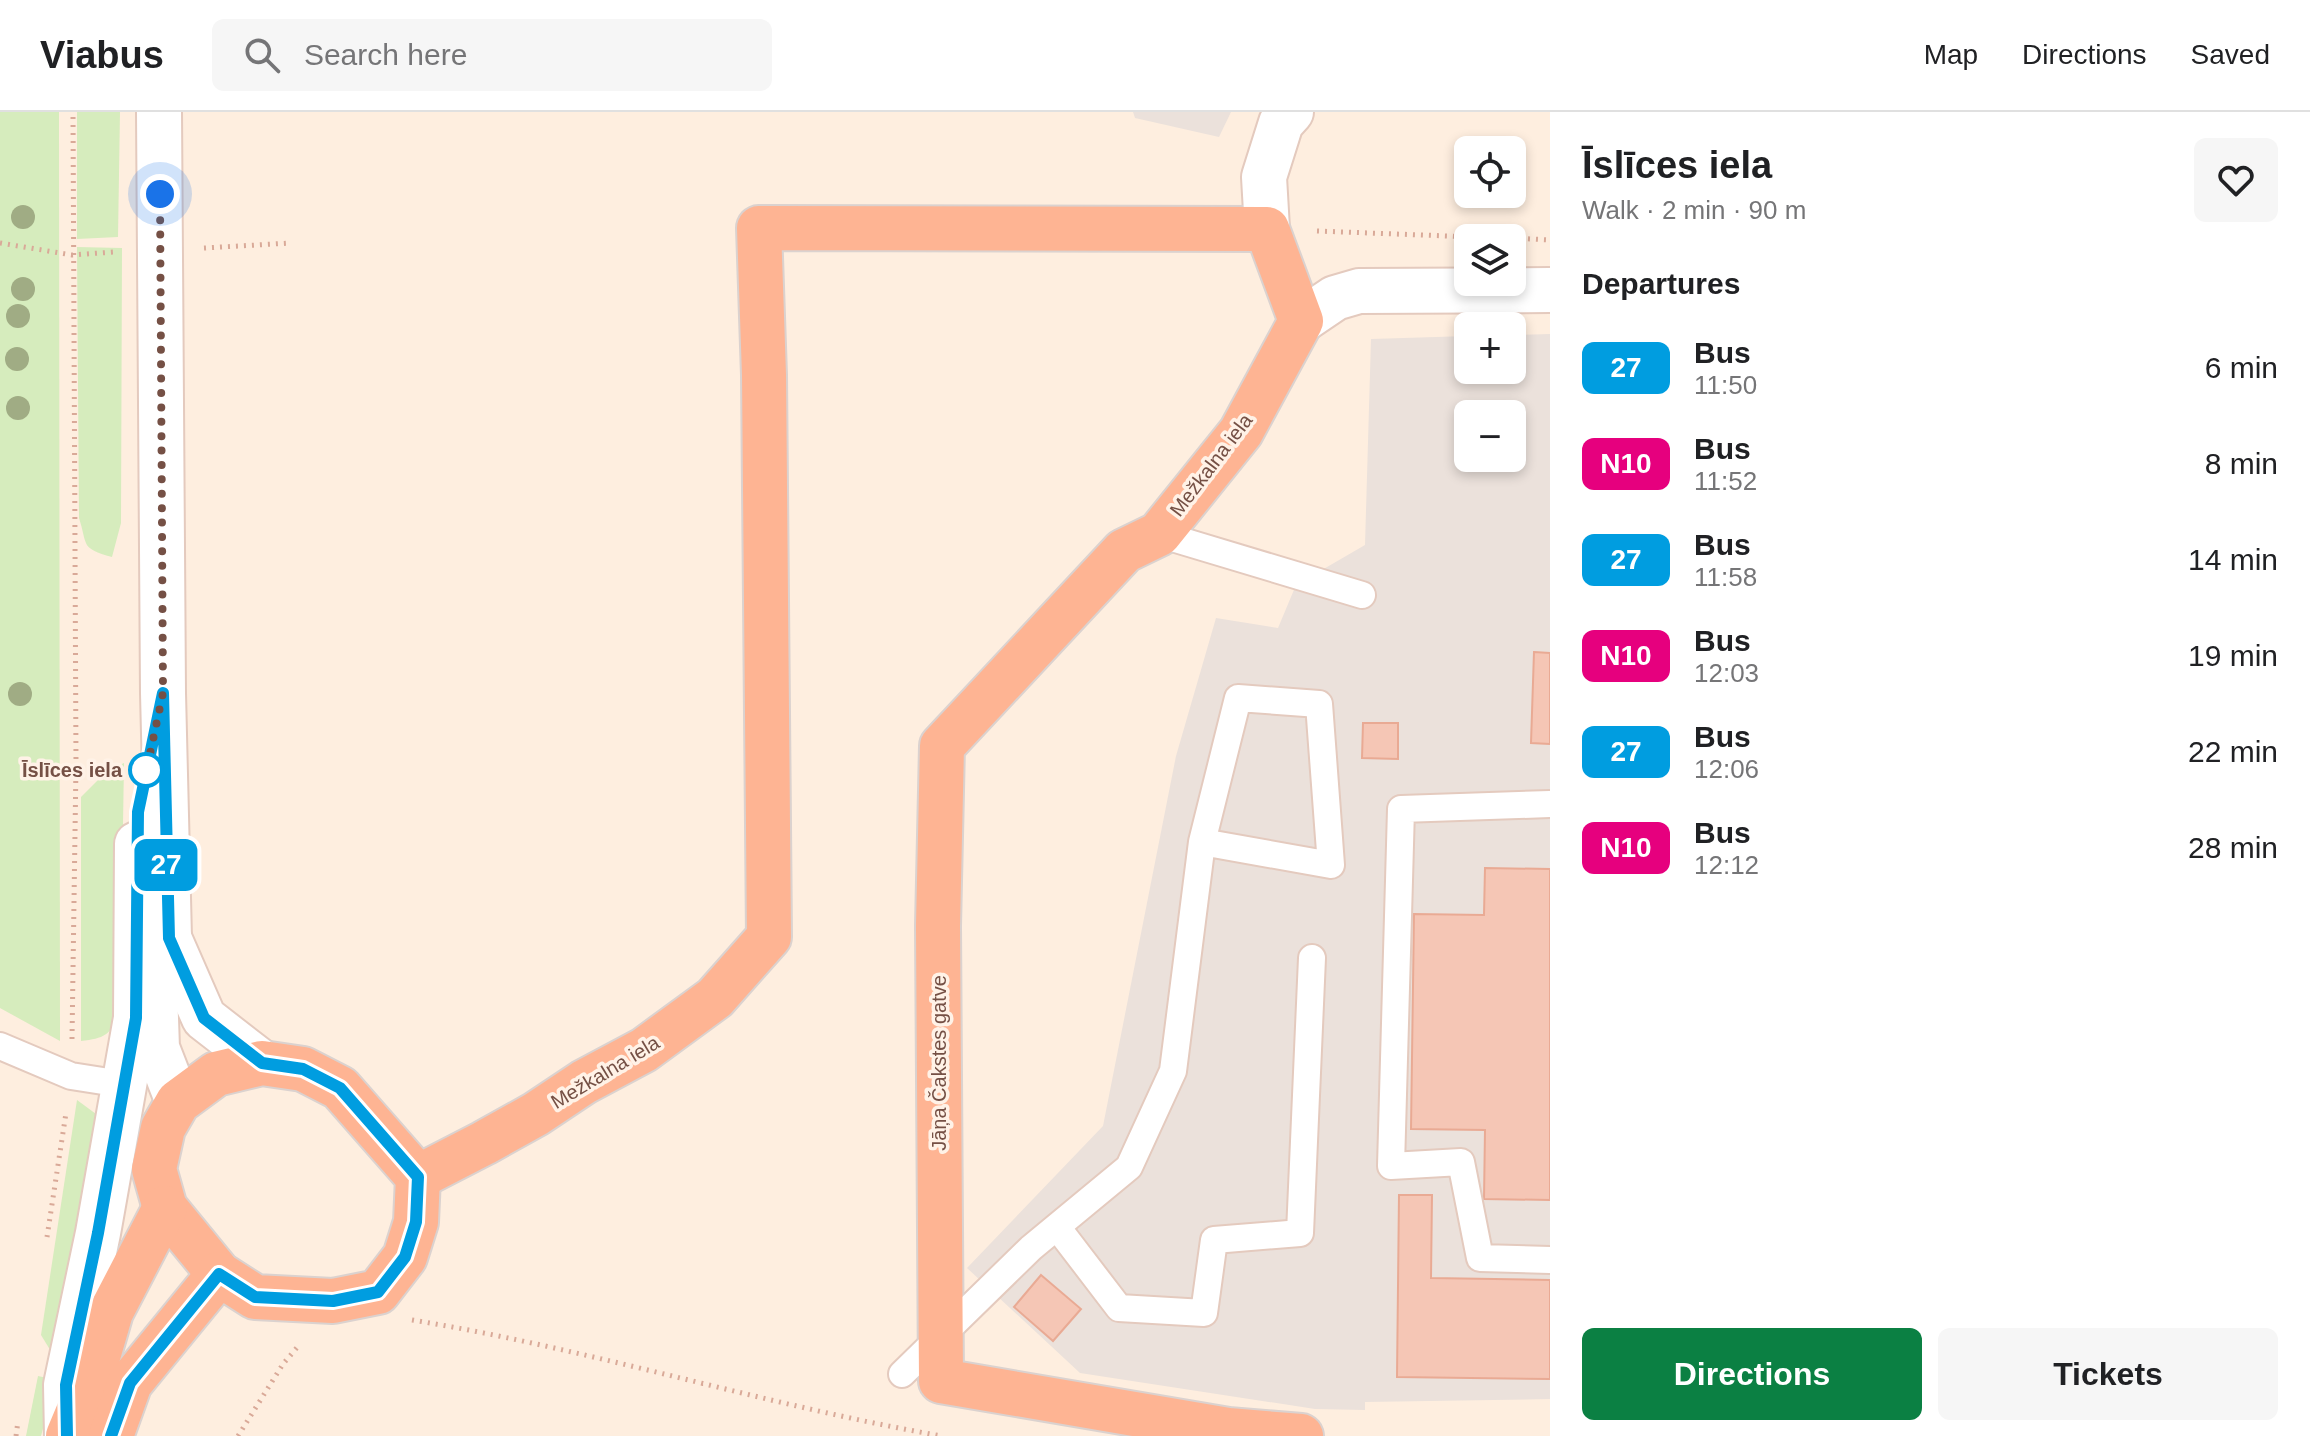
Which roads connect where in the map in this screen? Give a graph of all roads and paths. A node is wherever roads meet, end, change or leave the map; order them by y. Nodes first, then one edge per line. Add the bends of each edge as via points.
1 (73, 112) edge
2 (159, 112) edge
3 (1291, 112) edge
4 (1267, 229) junction
5 (1454, 236) edge
6 (1526, 239) edge
7 (1550, 240) edge
8 (0, 243) edge
9 (72, 255) junction
10 (1550, 290) edge
11 (1301, 321) junction
12 (1159, 534) junction
13 (1362, 595) dead end
14 (163, 693) junction
15 (942, 746) joint
16 (1550, 804) edge
17 (1202, 842) junction
18 (169, 938) junction
19 (1312, 958) dead end
20 (0, 1046) edge
21 (262, 1063) junction
22 (71, 1076) junction
23 (122, 1084) junction
24 (178, 1102) junction
25 (418, 1177) junction
26 (165, 1208) junction
27 (1057, 1227) junction
28 (45, 1248) dead end
29 (1550, 1260) edge
30 (219, 1274) junction
31 (408, 1319) dead end
32 (307, 1336) dead end
33 (921, 1378) junction
34 (1228, 1433) edge
35 (68, 1436) edge
36 (111, 1436) edge
37 (238, 1436) edge
38 (942, 1436) edge
39 (1301, 1436) edge

1 - 9 path
2 - 14 street
3 - 4 street via 1281,123 1264,177
4 - 5 path
4 - 11 highway
4 - 25 highway, Mežkalna iela via 759,228 769,937 715,998 644,1050
6 - 7 path
8 - 9 path
9 - 22 path via 76,764
10 - 11 street via 1359,291 1335,298
11 - 12 highway, Mežkalna iela via 1241,432
12 - 13 lane
12 - 15 highway, Mežkalna iela via 1124,551
14 - 18 street
14 - 23 street via 138,812 136,1018
15 - 33 highway, Jāņa Čakstes gatve
16 - 29 lane via 1401,809 1391,1166 1461,1162 1480,1258
17 - 17 lane via 1331,865 1319,704 1238,698
17 - 27 lane via 1173,1071 1129,1167
18 - 21 street via 204,1018
18 - 24 street via 155,989 157,1048
19 - 27 lane via 1300,1233 1214,1240 1204,1313 1119,1308
20 - 22 lane
21 - 24 highway via 216,1074
21 - 25 highway via 303,1069 340,1088
22 - 23 lane
22 - 28 path
23 - 35 street via 66,1385
24 - 26 highway via 163,1128 154,1169
25 - 30 highway via 416,1222 405,1257 378,1292 333,1301 255,1297
26 - 30 highway
26 - 35 highway via 111,1312
27 - 33 lane via 989,1288
30 - 36 highway via 130,1383
31 - 38 path via 494,1333
32 - 37 path
33 - 34 highway
34 - 39 highway

